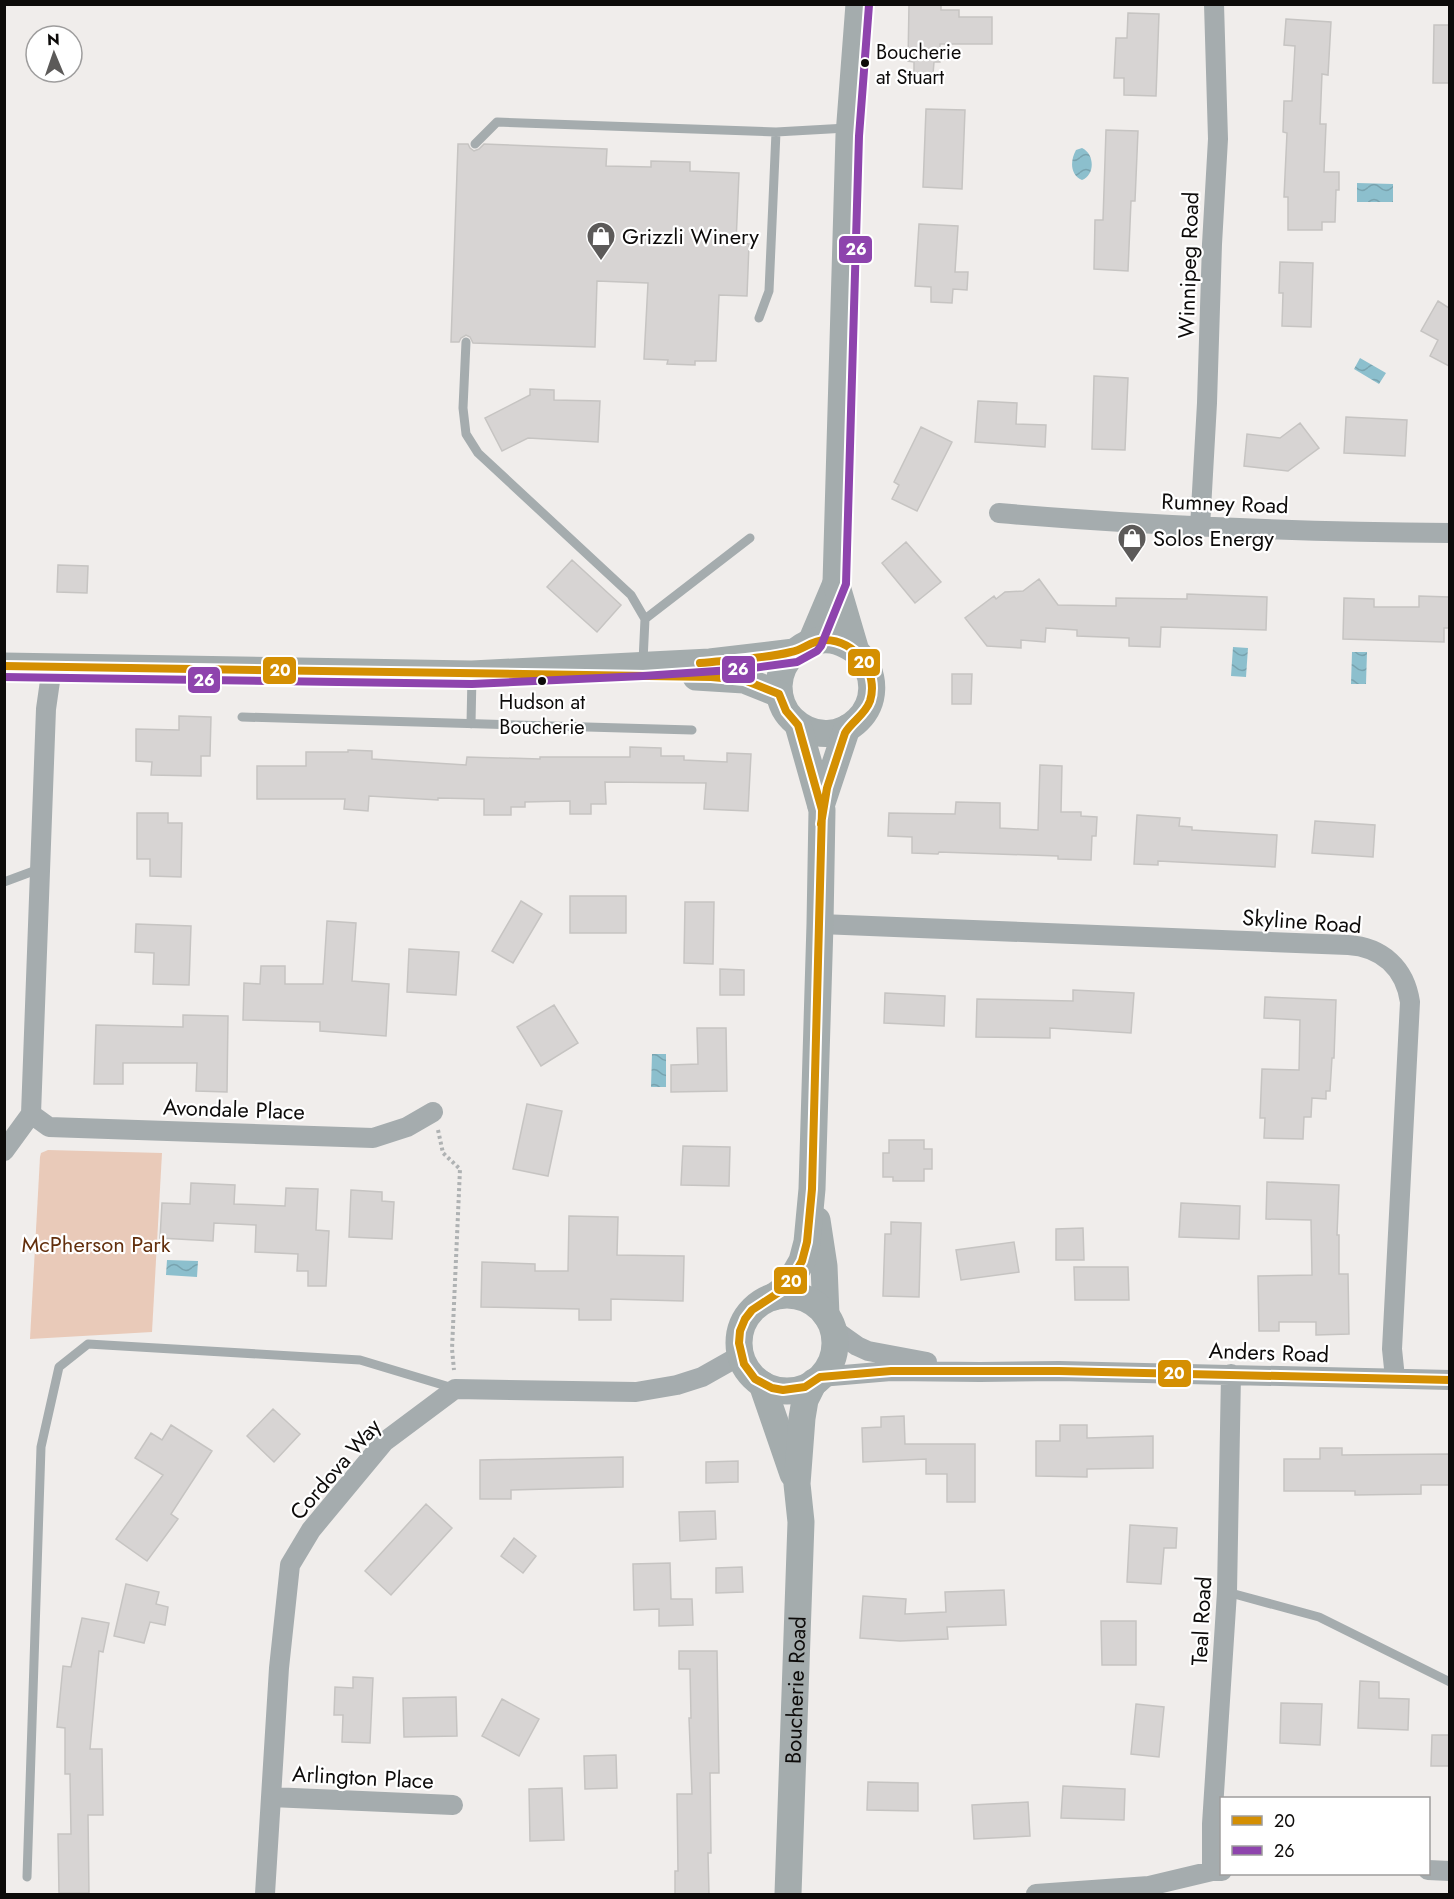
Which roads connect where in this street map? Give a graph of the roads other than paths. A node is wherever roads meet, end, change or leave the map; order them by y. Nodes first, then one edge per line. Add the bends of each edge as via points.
1 (859, 4) edge
2 (1214, 4) edge
3 (850, 128) junction
4 (776, 132) junction
5 (475, 144) dead end
6 (759, 318) dead end
7 (466, 342) dead end
8 (999, 513) dead end
9 (1200, 527) junction
10 (1449, 533) edge
11 (750, 538) dead end
12 (836, 583) junction
13 (645, 619) junction
14 (802, 647) junction
15 (856, 651) junction
16 (4, 666) edge
17 (643, 666) junction
18 (52, 667) junction
19 (476, 674) junction
20 (779, 694) junction
21 (242, 717) dead end
22 (471, 724) junction
23 (798, 725) junction
24 (847, 728) junction
25 (692, 730) dead end
26 (821, 806) junction
27 (39, 869) junction
28 (4, 882) edge
29 (820, 924) junction
30 (434, 1112) road end
31 (31, 1114) junction
32 (4, 1151) edge
33 (812, 1189) junction
34 (773, 1297) junction
35 (829, 1322) junction
36 (741, 1355) junction
37 (980, 1372) junction
38 (1231, 1374) junction
39 (1395, 1378) junction
40 (817, 1379) junction
41 (1449, 1380) edge
42 (762, 1384) junction
43 (455, 1389) junction
44 (797, 1484) junction
45 (1227, 1592) junction
46 (1449, 1682) edge
47 (271, 1797) junction
48 (453, 1805) dead end
49 (1430, 1870) edge
50 (1217, 1871) edge
51 (1449, 1871) edge
52 (27, 1876) dead end
53 (265, 1894) edge
54 (788, 1894) edge
55 (1036, 1894) edge

1 - 3 main road
2 - 9 street, Winnipeg Road via 1218,139
3 - 4 lane
3 - 12 main road
4 - 5 lane via 497,122
4 - 6 lane via 769,291
7 - 13 lane via 463,408 466,434 478,453 631,595
8 - 9 street, Rumney Road
9 - 10 street, Rumney Road
11 - 13 lane
12 - 14 main road
12 - 15 main road
13 - 17 lane
14 - 15 main road via 832,640
14 - 17 main road via 710,662
14 - 20 main road via 784,664
15 - 24 main road via 870,671 872,693 860,719
16 - 18 main road
17 - 19 main road
18 - 19 main road
18 - 27 street via 46,709
19 - 20 main road via 711,677 744,680
19 - 22 lane
20 - 23 main road via 788,715
21 - 22 lane
22 - 25 lane
23 - 24 main road via 822,734
23 - 26 main road
24 - 26 main road
26 - 29 main road
27 - 28 lane
27 - 31 street
29 - 33 main road
29 - 39 street, Skyline Road via 1348,945 1368,948 1386,957 1400,972 1410,1002 1392,1348
30 - 31 street, Avondale Place via 407,1127 373,1138 49,1127
31 - 32 street
33 - 34 main road via 802,1261 787,1287
33 - 35 main road via 825,1266
34 - 35 main road via 803,1298 816,1305
34 - 36 main road via 745,1319 740,1331
35 - 37 street, Anders Road via 868,1351
35 - 40 main road via 835,1342 833,1355
36 - 42 main road via 749,1372
36 - 43 street via 686,1383 636,1392
37 - 38 street, Anders Road
37 - 40 street, Anders Road via 891,1371
38 - 39 street, Anders Road
38 - 45 street, Teal Road
39 - 41 street, Anders Road
40 - 42 main road via 794,1390 772,1389
40 - 44 main road, Boucherie Road via 805,1400
42 - 44 main road, Boucherie Road
43 - 47 street, Cordova Way via 384,1442 311,1530 290,1565
43 - 52 lane via 360,1360 88,1344 59,1367 41,1447
44 - 54 main road, Boucherie Road via 801,1522
45 - 46 lane via 1319,1617
45 - 50 street, Teal Road via 1212,1824
47 - 48 street, Arlington Place
47 - 53 street, Cordova Way
49 - 51 street
50 - 55 street via 1149,1886

